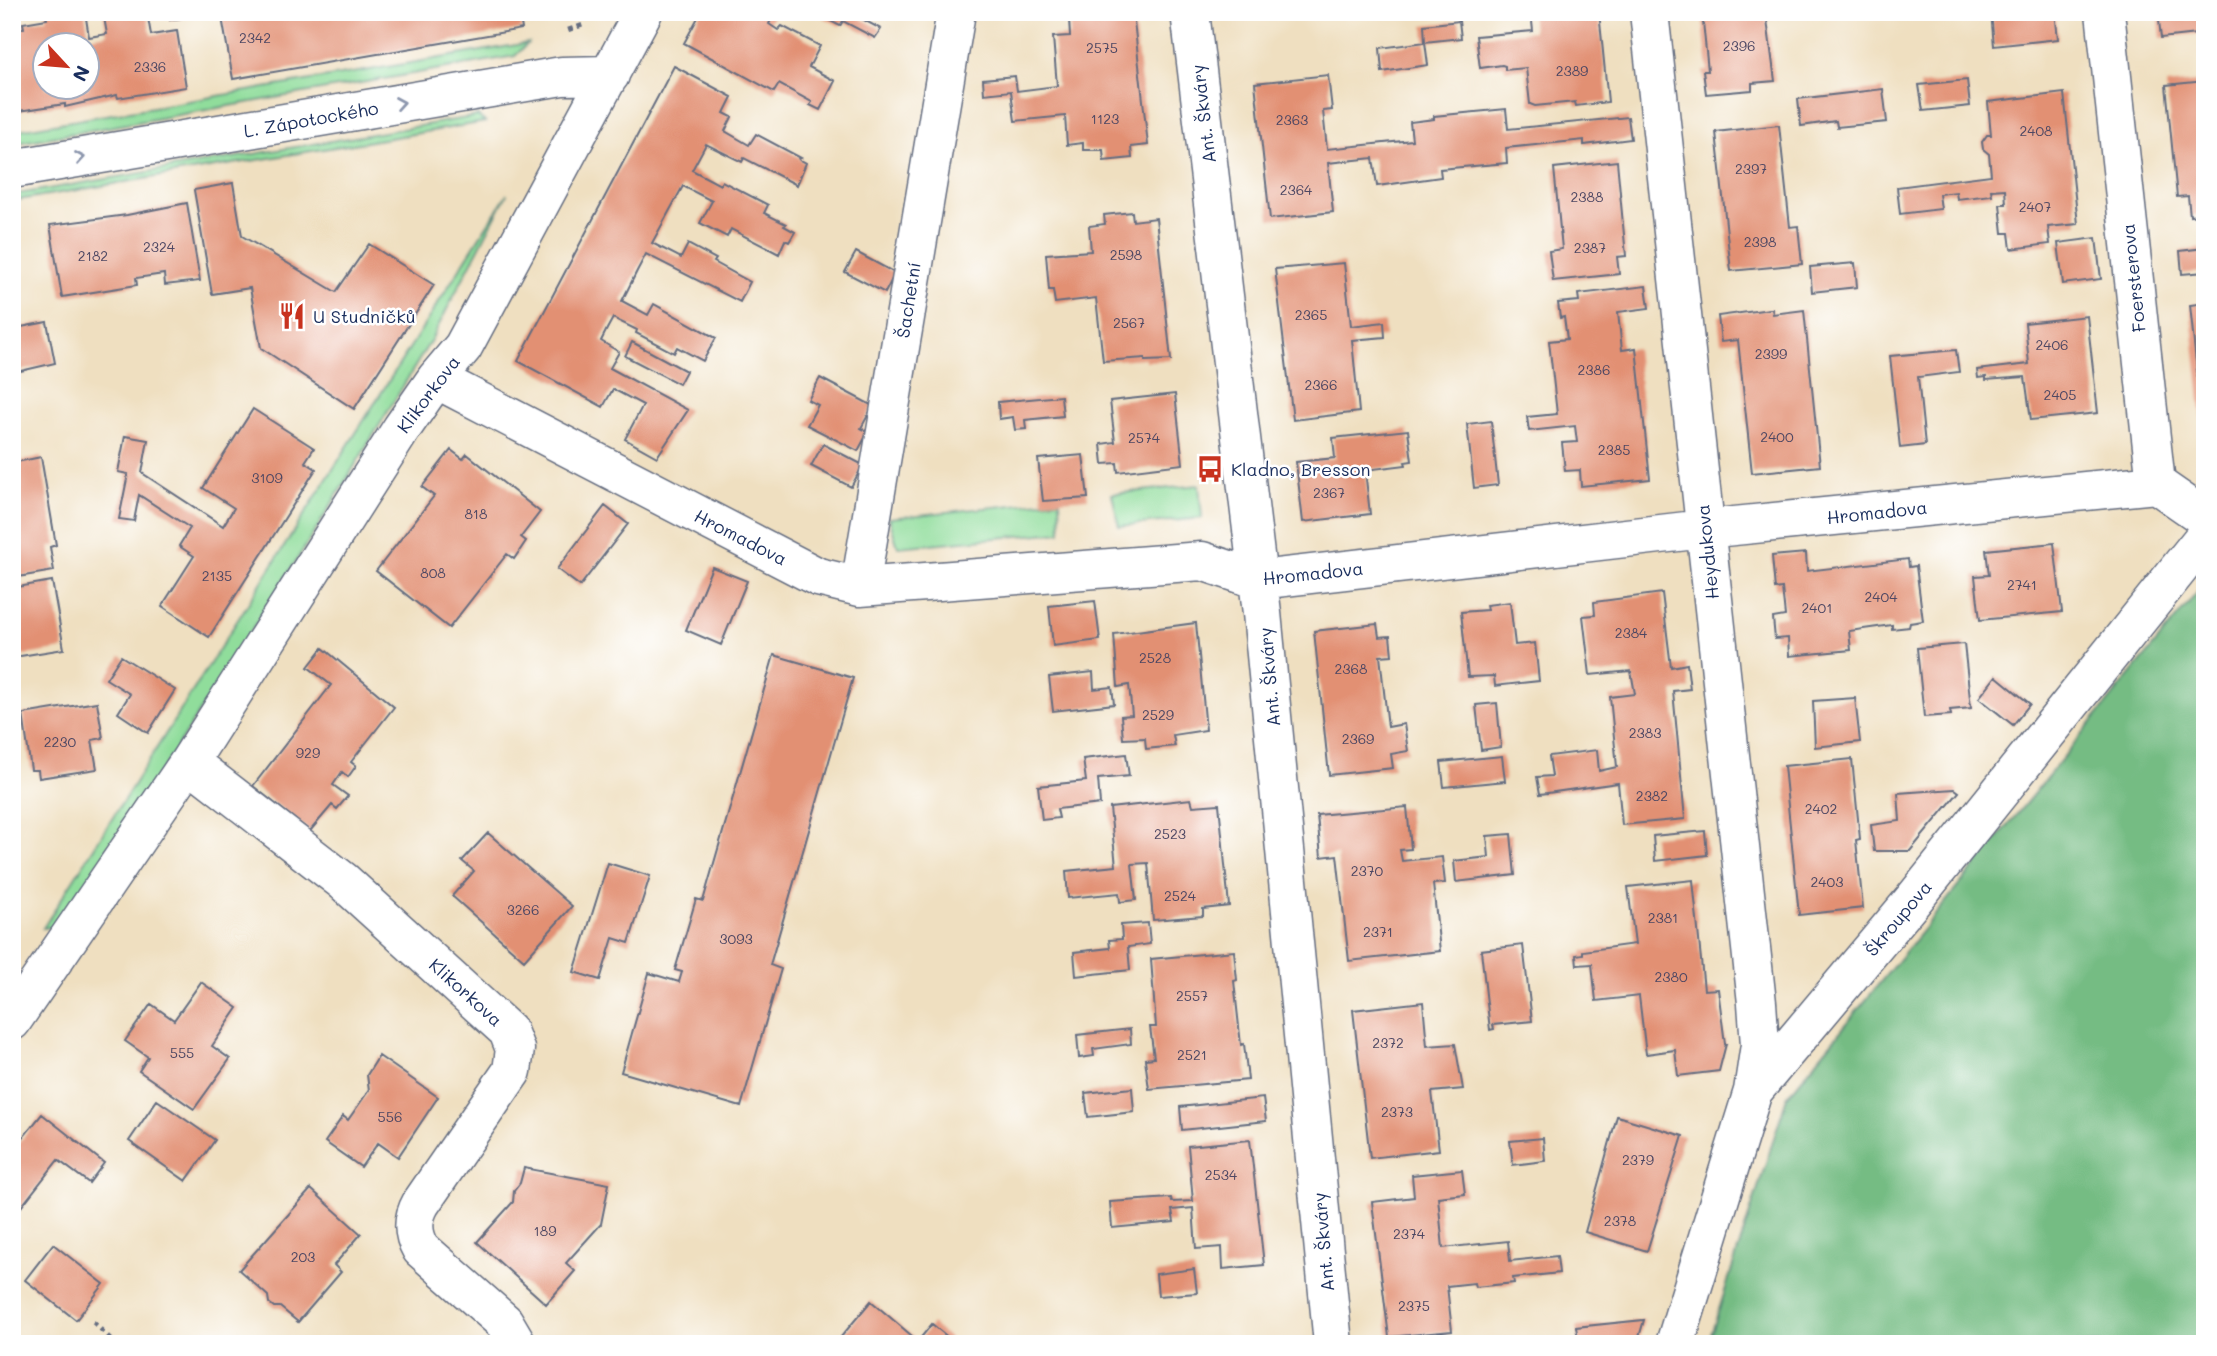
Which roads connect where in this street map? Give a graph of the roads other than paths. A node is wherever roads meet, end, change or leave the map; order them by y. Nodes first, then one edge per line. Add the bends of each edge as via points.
1 (643, 12) edge
2 (956, 12) edge
3 (1190, 12) edge
4 (1649, 12) edge
5 (2105, 12) edge
6 (610, 75) junction
7 (12, 169) edge
8 (436, 379) junction
9 (2156, 484) junction
10 (2205, 518) edge
11 (1704, 529) junction
12 (2205, 536) edge
13 (1259, 580) junction
14 (860, 587) junction
15 (189, 762) junction
16 (18, 998) edge
17 (1753, 1091) junction
18 (517, 1344) edge
19 (1333, 1344) edge
20 (1675, 1344) edge

1 - 6 street, Klikorkova
2 - 14 street, Šachetní
3 - 13 street, Ant. Škváry
4 - 11 street, Heydukova
5 - 9 street, Foersterova
7 -> 6 street, L. Zápotockého via 562,76
6 - 8 street, Klikorkova via 463,347
8 - 14 street, Hromadova via 818,577
8 - 15 street, Klikorkova
9 - 10 street
9 - 11 street, Hromadova
11 - 13 street, Hromadova
11 - 17 street, Heydukova via 1757,1003 1760,1045
12 - 17 street, Škroupova via 1914,900
13 - 14 street, Hromadova via 1202,561
13 - 19 street, Ant. Škváry
15 - 16 street, Klikorkova
15 - 18 street, Klikorkova via 343,881 502,1023 513,1040 512,1071 421,1203 414,1221 421,1249 504,1322
17 - 20 street, Škroupova

